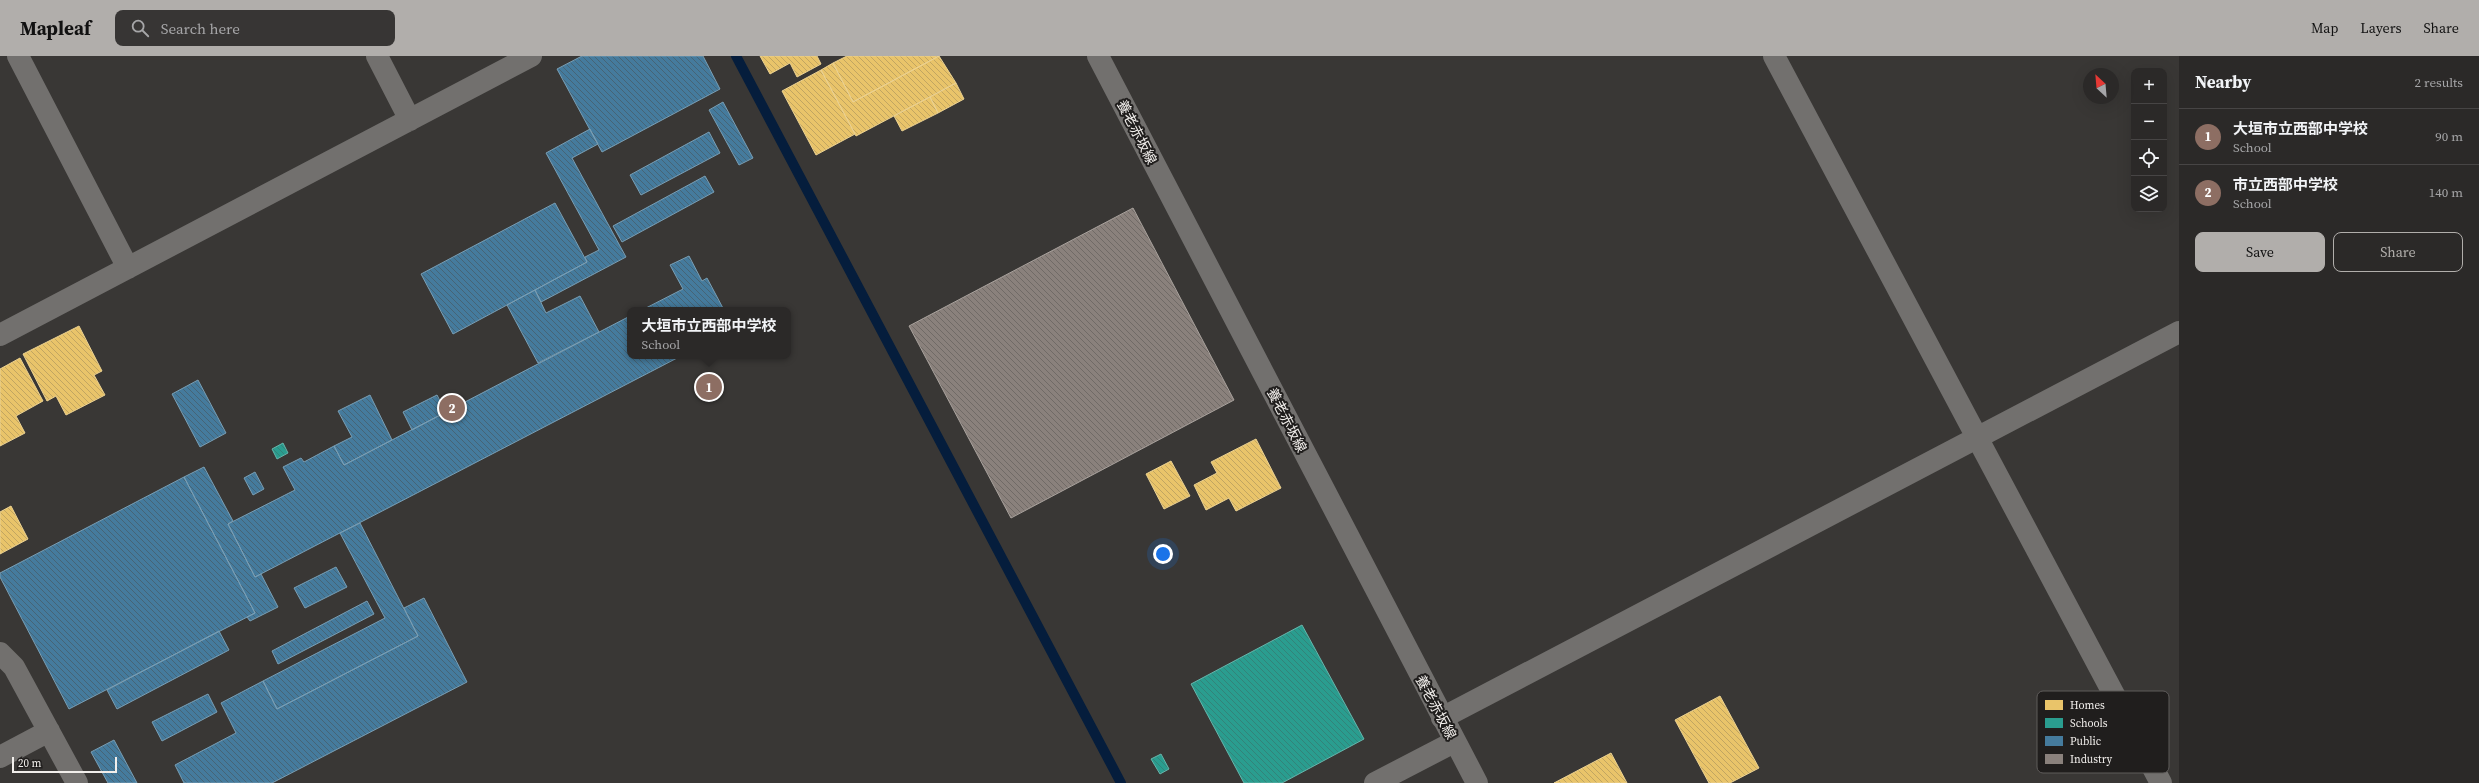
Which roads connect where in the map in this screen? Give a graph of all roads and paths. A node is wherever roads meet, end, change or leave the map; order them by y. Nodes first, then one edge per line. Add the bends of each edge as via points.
1 (18, 56) edge
2 (377, 56) edge
3 (531, 56) edge
4 (1098, 56) edge
5 (1774, 56) edge
6 (410, 120) junction
7 (128, 268) junction
8 (2179, 332) edge
9 (0, 335) edge
10 (1977, 439) junction
11 (0, 653) edge
12 (2112, 691) edge
13 (1442, 718) junction
14 (49, 731) junction
15 (1454, 742) junction
16 (0, 757) edge
17 (2156, 773) edge
18 (77, 783) edge
19 (1375, 783) edge
20 (1476, 783) edge
21 (2161, 783) edge

1 - 7 street
2 - 6 street
3 - 6 street
4 - 13 street, 養老赤坂線
5 - 10 street
6 - 7 street
7 - 9 street
8 - 10 street
10 - 12 street
10 - 13 street
11 - 14 street via 14,668
13 - 15 street, 養老赤坂線
14 - 16 street
14 - 18 street
15 - 19 street
15 - 20 street, 養老赤坂線
17 - 21 street

